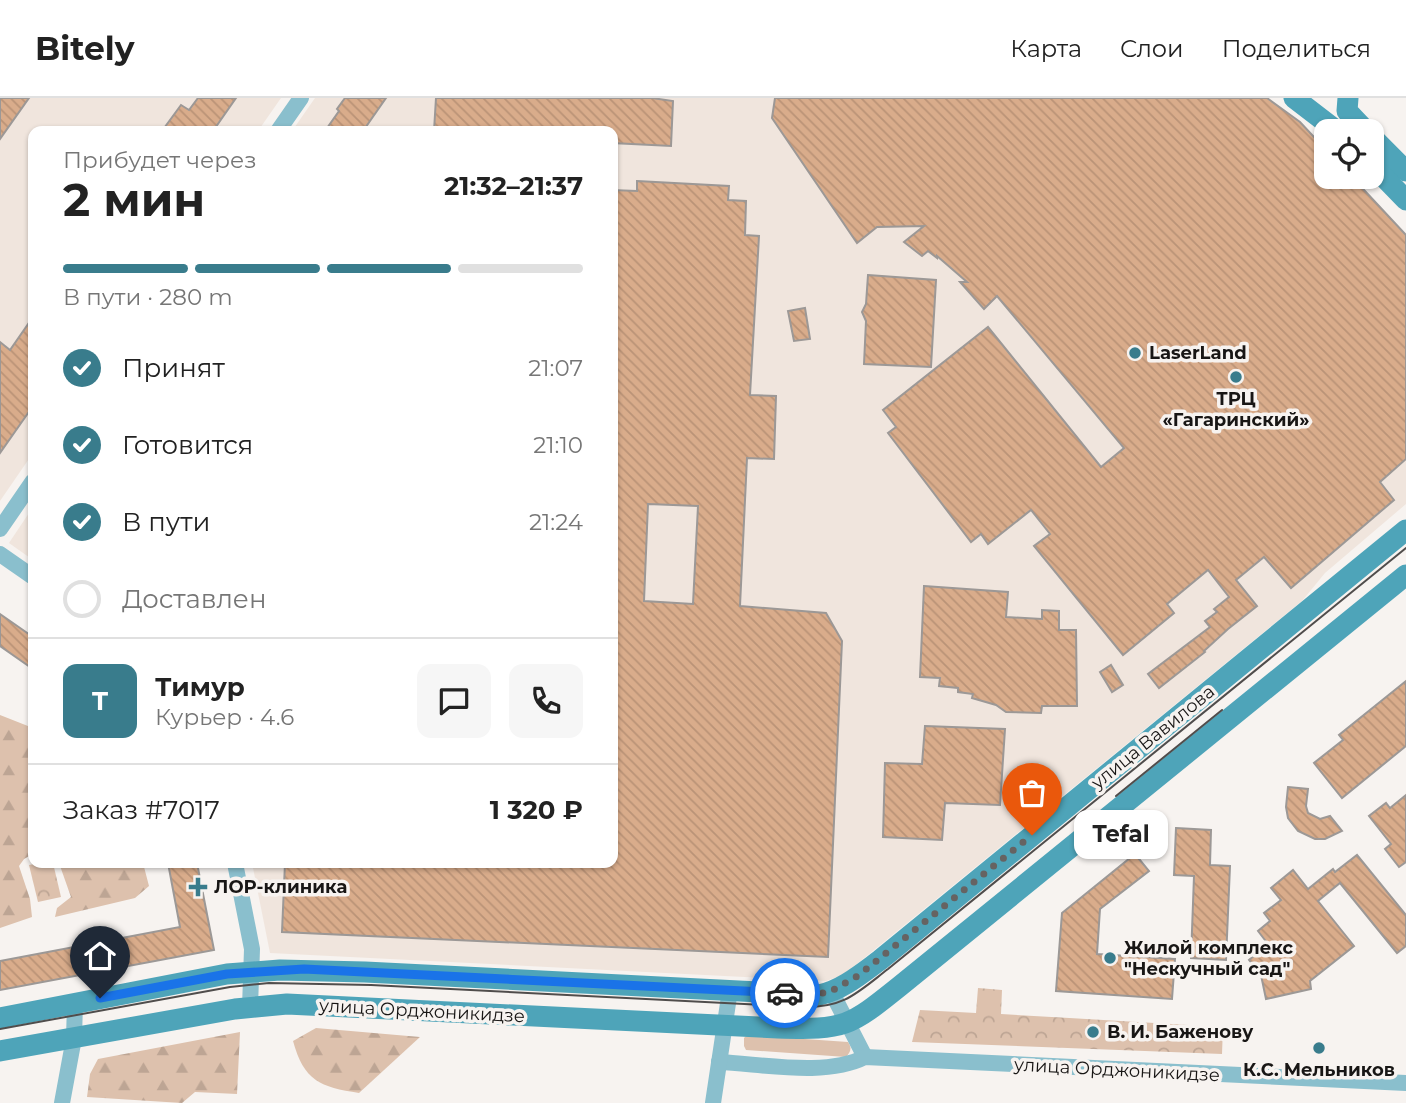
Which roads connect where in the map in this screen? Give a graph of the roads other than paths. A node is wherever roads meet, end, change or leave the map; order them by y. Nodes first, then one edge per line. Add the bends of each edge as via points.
1 (301, 98) edge
2 (1294, 98) edge
3 (1348, 98) edge
4 (1321, 119) edge
5 (1355, 119) edge
6 (281, 126) edge
7 (1384, 149) edge
8 (1406, 171) edge
9 (1384, 177) edge
10 (1406, 200) edge
11 (28, 488) edge
12 (0, 529) edge
13 (1406, 530) edge
14 (0, 554) edge
15 (28, 574) edge
16 (1406, 575) edge
17 (1153, 737) junction
18 (1175, 764) junction
19 (236, 868) edge
20 (252, 971) junction
21 (730, 990) junction
22 (831, 991) junction
23 (75, 1003) junction
24 (250, 1007) junction
25 (0, 1017) edge
26 (848, 1024) junction
27 (725, 1026) junction
28 (74, 1038) junction
29 (0, 1051) edge
30 (865, 1057) junction
31 (719, 1062) junction
32 (1406, 1083) edge
33 (62, 1103) edge
34 (713, 1103) edge

1 - 6 street
2 - 4 main road
3 - 5 main road via 1347,111
7 - 8 main road
9 - 10 main road
11 - 12 street
13 - 17 main road, улица Вавилова
14 - 15 street
16 - 18 main road, улица Вавилова
17 - 18 main road
17 - 22 main road, улица Вавилова via 880,960
18 - 26 main road, улица Вавилова
19 - 20 street
20 - 21 main road, улица Орджоникидзе
20 - 23 main road, улица Орджоникидзе
20 - 24 street
21 - 22 main road, улица Орджоникидзе via 819,995
21 - 27 street
22 - 26 street
23 - 25 main road, улица Орджоникидзе
23 - 28 street
24 - 27 main road, улица Орджоникидзе via 287,1004
24 - 28 main road, улица Орджоникидзе
26 - 27 main road, улица Орджоникидзе via 822,1029
26 - 30 street
27 - 31 street
28 - 29 main road, улица Орджоникидзе
28 - 33 street
30 - 31 street, улица Орджоникидзе via 848,1066
30 - 32 street, улица Орджоникидзе
31 - 34 street

